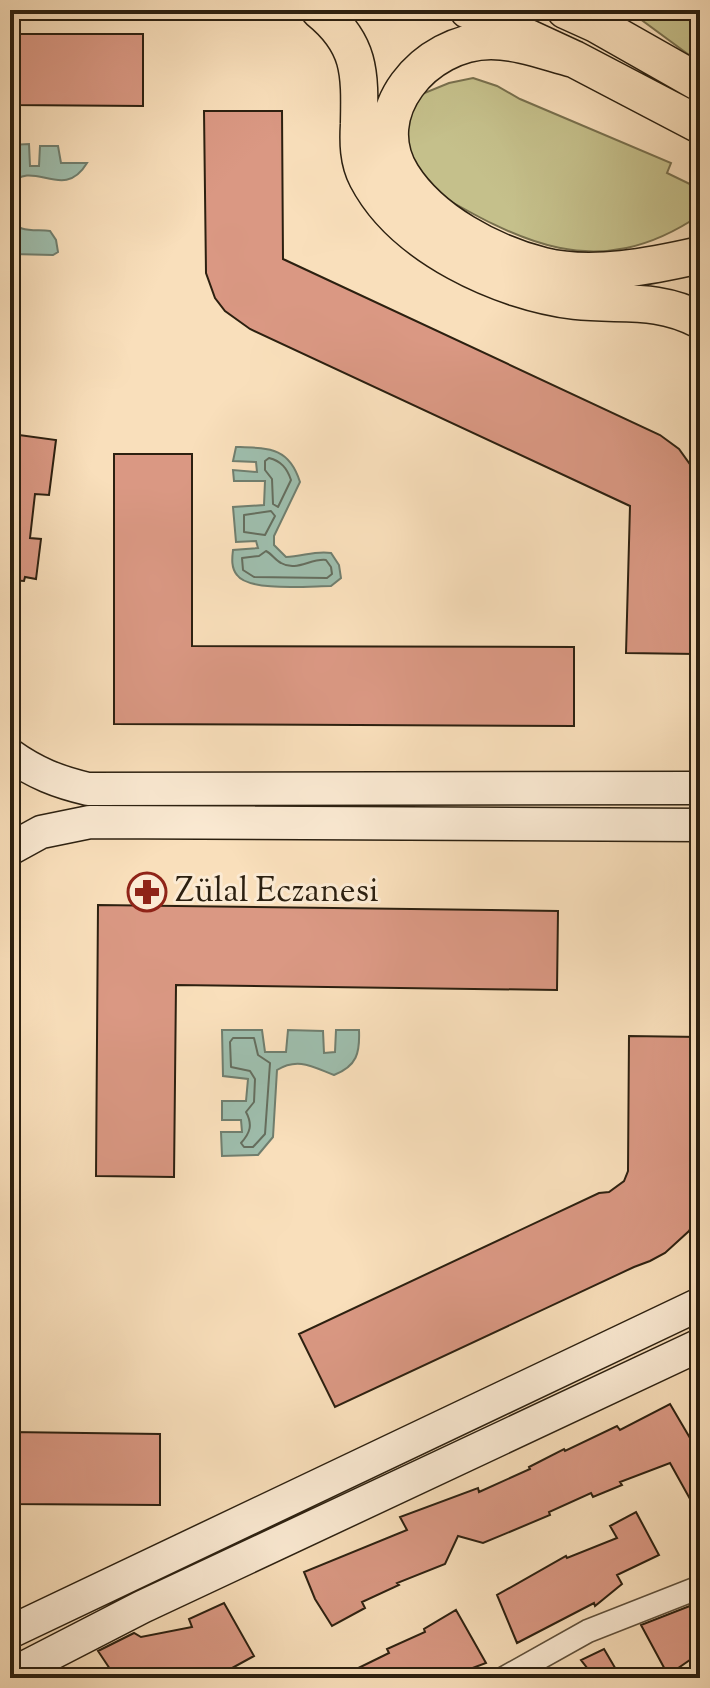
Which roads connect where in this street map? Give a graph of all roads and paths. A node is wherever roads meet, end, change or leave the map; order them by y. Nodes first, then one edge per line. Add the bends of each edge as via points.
1 (319, 10) edge
2 (468, 10) edge
3 (579, 15) edge
4 (574, 59) junction
5 (700, 83) edge
6 (700, 125) edge
7 (700, 255) edge
8 (700, 320) edge
9 (10, 755) edge
10 (693, 787) edge
11 (564, 789) junction
12 (566, 825) junction
13 (694, 827) edge
14 (10, 849) edge
15 (700, 1304) edge
16 (700, 1345) edge
17 (700, 1587) edge
18 (10, 1632) edge
19 (28, 1673) edge
20 (504, 1678) edge

1 - 8 main road via 352,47 358,73 358,148 366,176 400,222 454,259 512,286 575,301 668,306
2 - 4 main road
3 - 5 main road
4 - 6 main road
4 - 7 main road via 491,41 467,44 431,60 414,74 395,109 391,142 401,174 436,212 464,232 545,266 625,267
9 - 11 main road via 59,783 88,789
10 - 11 main road
11 - 12 main road
12 - 13 main road
12 - 14 main road via 90,822 41,832
15 - 18 main road
16 - 19 main road via 142,1607
17 - 20 street via 588,1631

